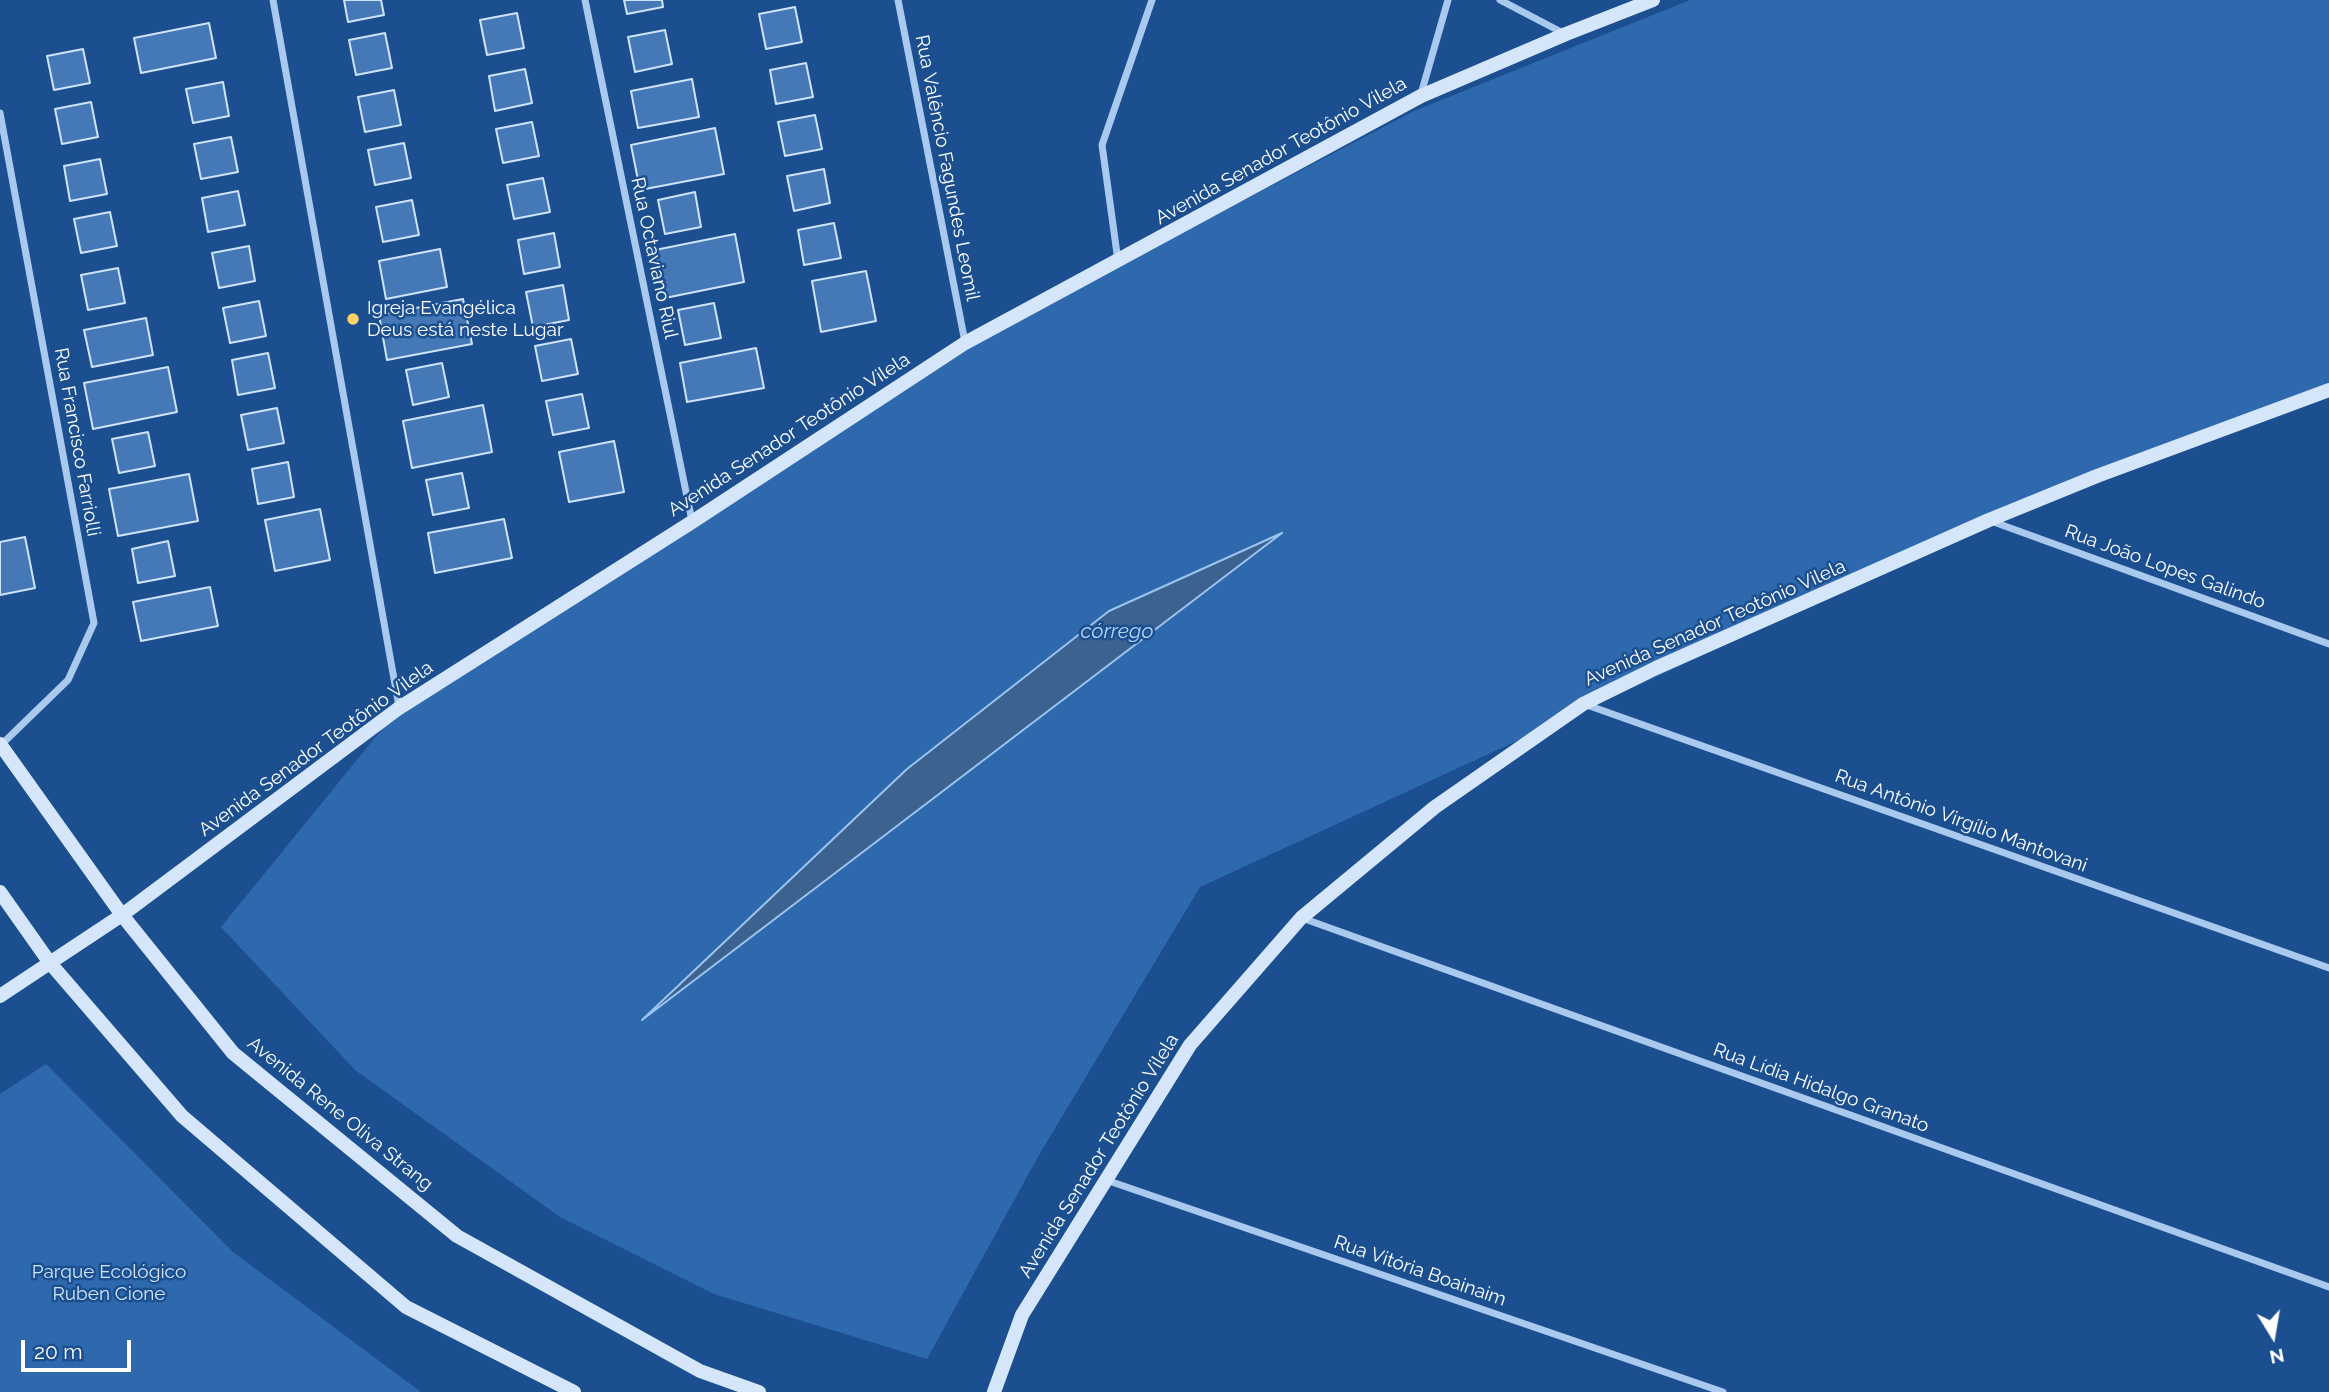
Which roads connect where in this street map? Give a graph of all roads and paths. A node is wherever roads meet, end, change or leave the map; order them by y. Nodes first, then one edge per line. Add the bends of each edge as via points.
1 (273, 0) edge
2 (585, 0) edge
3 (898, 0) edge
4 (1152, 0) edge
5 (1448, 0) edge
6 (1500, 0) edge
7 (1653, 0) edge
8 (1566, 34) junction
9 (1421, 96) junction
10 (0, 113) edge
11 (1118, 262) junction
12 (965, 343) junction
13 (2329, 390) edge
14 (1989, 520) junction
15 (692, 522) junction
16 (2329, 644) edge
17 (1583, 704) junction
18 (399, 708) junction
19 (0, 745) edge
20 (0, 892) edge
21 (121, 915) junction
22 (1301, 918) junction
23 (50, 963) junction
24 (2329, 968) edge
25 (0, 996) edge
26 (1106, 1180) junction
27 (2329, 1287) edge
28 (574, 1392) edge
29 (759, 1392) edge
30 (994, 1392) edge
31 (1723, 1392) edge

1 - 18 street
2 - 15 street, Rua Octaviano Riul
3 - 12 street, Rua Valêncio Fagundes Leomil
4 - 11 street via 1102,145
5 - 9 street
6 - 8 street
7 - 8 street, Avenida Senador Teotônio Vilela
8 - 9 street, Avenida Senador Teotônio Vilela
9 - 11 street, Avenida Senador Teotônio Vilela
10 - 19 street, Rua Francisco Farriolli via 94,623 68,680
11 - 12 street, Avenida Senador Teotônio Vilela
12 - 15 street, Avenida Senador Teotônio Vilela
13 - 14 street, Avenida Senador Teotônio Vilela
14 - 16 street, Rua João Lopes Galindo
14 - 17 street, Avenida Senador Teotônio Vilela
15 - 18 street, Avenida Senador Teotônio Vilela
17 - 22 street, Avenida Senador Teotônio Vilela via 1435,807
17 - 24 street, Rua Antônio Virgílio Mantovani
18 - 21 street, Avenida Senador Teotônio Vilela
19 - 21 street, Avenida Rene Oliva Strang
20 - 23 street
21 - 23 street, Avenida Senador Teotônio Vilela
21 - 29 street, Avenida Rene Oliva Strang via 233,1053 457,1236 701,1371
22 - 26 street, Avenida Senador Teotônio Vilela via 1190,1045
22 - 27 street, Rua Lídia Hidalgo Granato
23 - 25 street, Avenida Senador Teotônio Vilela
23 - 28 street via 182,1116 406,1307
26 - 30 street, Avenida Senador Teotônio Vilela via 1022,1315
26 - 31 street, Rua Vitória Boainaim

